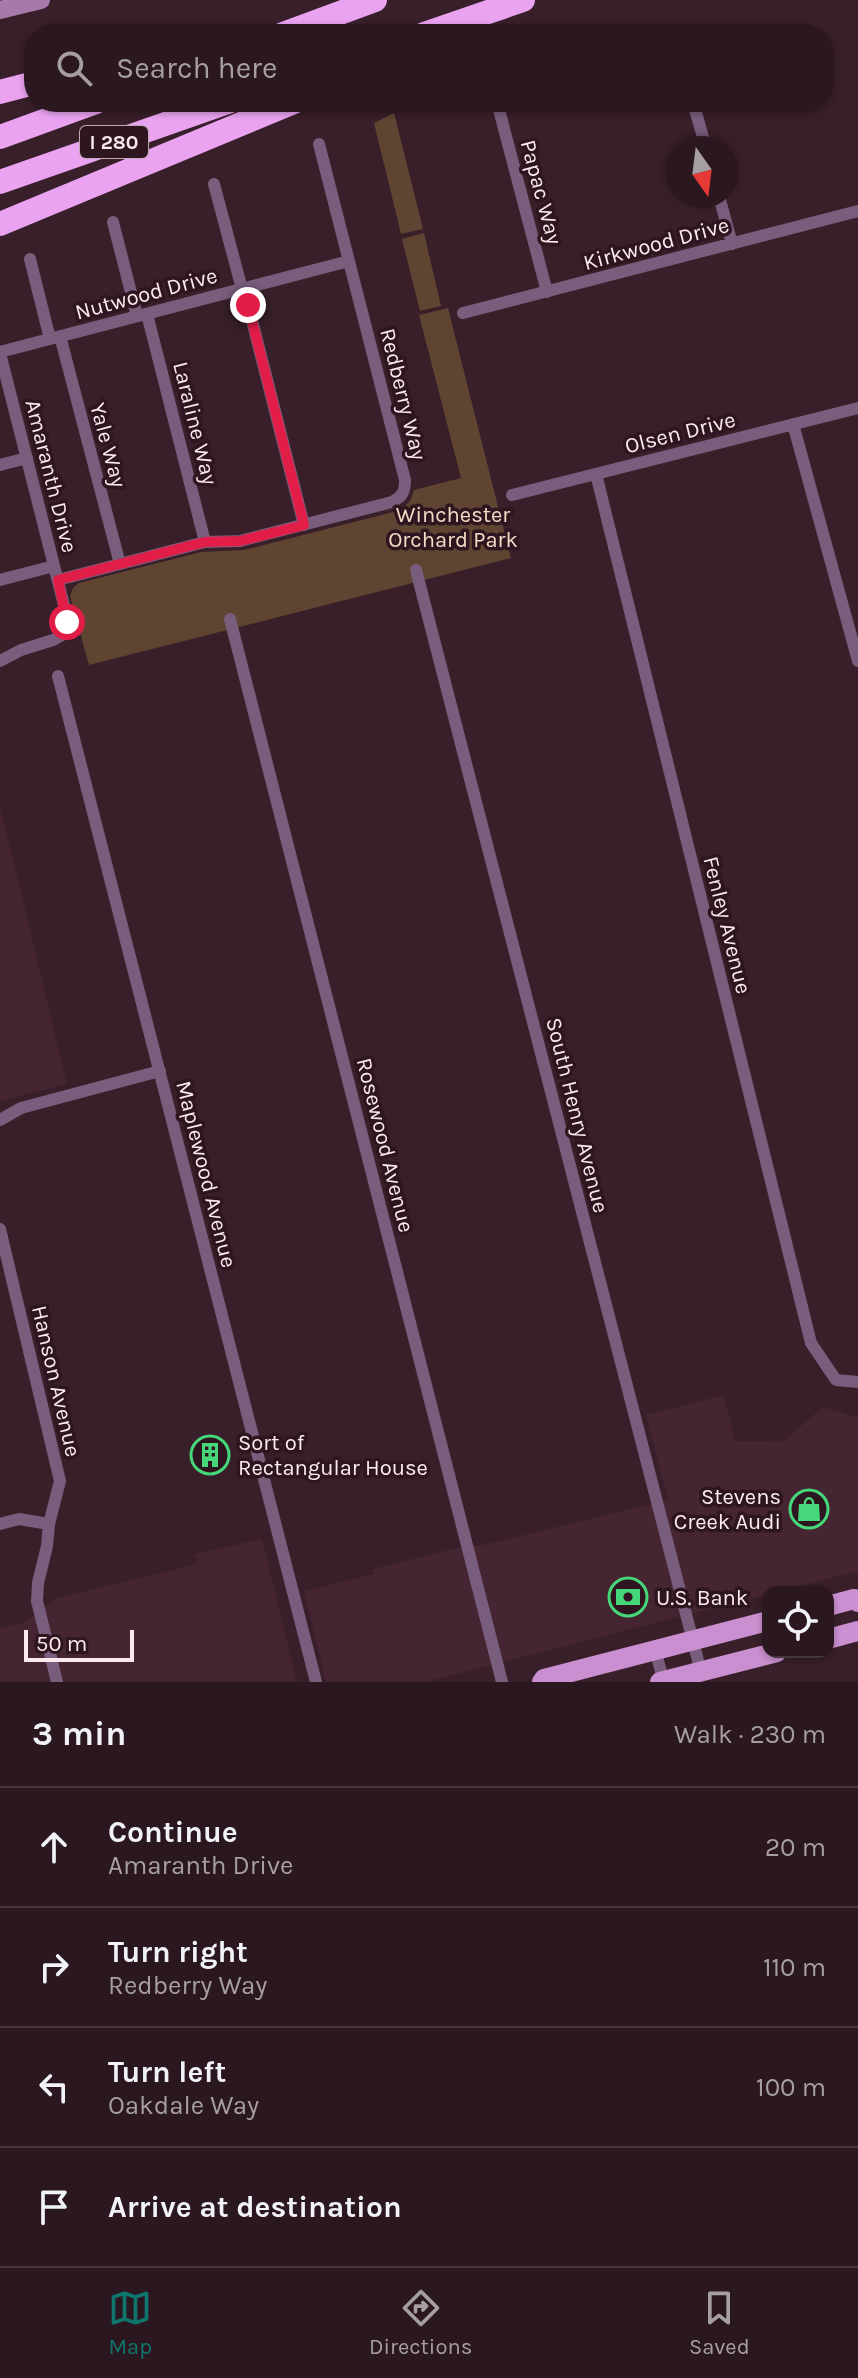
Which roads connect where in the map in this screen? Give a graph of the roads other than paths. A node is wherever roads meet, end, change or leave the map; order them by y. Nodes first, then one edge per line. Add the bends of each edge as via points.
1 (41, 0) edge
2 (375, 0) edge
3 (523, 0) edge
4 (0, 10) edge
5 (310, 24) edge
6 (453, 24) edge
7 (24, 86) edge
8 (0, 92) edge
9 (69, 112) edge
10 (200, 112) edge
11 (270, 112) edge
12 (500, 112) edge
13 (696, 112) edge
14 (703, 136) edge
15 (0, 137) edge
16 (319, 144) dead end
17 (0, 182) edge
18 (214, 184) dead end
19 (722, 208) edge
20 (858, 211) edge
21 (113, 222) dead end
22 (0, 224) edge
23 (732, 244) junction
24 (30, 259) dead end
25 (349, 261) junction
26 (243, 289) junction
27 (547, 292) junction
28 (463, 313) dead end
29 (142, 315) junction
30 (55, 338) junction
31 (0, 353) edge
32 (858, 408) edge
33 (793, 424) junction
34 (27, 458) junction
35 (0, 465) edge
36 (596, 474) junction
37 (512, 495) dead end
38 (304, 525) junction
39 (205, 542) junction
40 (120, 564) junction
41 (54, 566) junction
42 (416, 570) dead end
43 (0, 580) edge
44 (58, 580) junction
45 (230, 619) dead end
46 (0, 661) edge
47 (858, 661) edge
48 (58, 676) dead end
49 (160, 1071) junction
50 (0, 1120) edge
51 (0, 1229) edge
52 (858, 1382) edge
53 (0, 1524) edge
54 (49, 1524) junction
55 (858, 1602) edge
56 (834, 1604) edge
57 (762, 1623) edge
58 (858, 1631) edge
59 (834, 1637) edge
60 (693, 1641) junction
61 (655, 1650) junction
62 (762, 1656) edge
63 (701, 1672) junction
64 (57, 1682) edge
65 (316, 1682) edge
66 (502, 1682) edge
67 (542, 1682) edge
68 (662, 1682) edge

1 - 4 main road
2 - 5 highway
3 - 6 highway
7 - 8 highway
9 - 15 highway, I 280
10 - 17 highway, I 280
11 - 22 highway
12 - 27 street, Papac Way
13 - 14 street
16 - 25 street, Redberry Way
18 - 26 street
19 - 23 street
20 - 23 street, Kirkwood Drive
21 - 29 street, Laraline Way
23 - 27 street, Kirkwood Drive
24 - 30 street, Yale Way
25 - 26 street, Nutwood Drive
25 - 38 street, Redberry Way via 405,488 392,502
26 - 29 street, Nutwood Drive
26 - 38 street
27 - 28 street, Kirkwood Drive
29 - 30 street, Nutwood Drive
29 - 39 street, Laraline Way
30 - 31 street, Nutwood Drive
30 - 40 street, Yale Way
31 - 34 street, Amaranth Drive
32 - 33 street, Olsen Drive
33 - 36 street, Olsen Drive
33 - 47 street
34 - 35 street
34 - 41 street, Amaranth Drive
36 - 37 street, Olsen Drive
36 - 52 street, Fenley Avenue via 811,1343 836,1380
38 - 39 street, Redberry Way via 240,541
39 - 40 street, Redberry Way
40 - 44 street, Redberry Way
41 - 43 street
41 - 44 street, Amaranth Drive
42 - 60 street, South Henry Avenue
44 - 46 street, Amaranth Drive via 67,617 62,635
45 - 66 street, Rosewood Avenue
48 - 49 street, Maplewood Avenue
49 - 50 street via 21,1108
49 - 65 street, Maplewood Avenue
51 - 54 street, Hanson Avenue via 60,1481
53 - 54 street via 19,1519
54 - 64 street, Hanson Avenue via 37,1601
55 - 56 main road
57 - 60 main road
58 - 59 main road
60 - 61 main road
60 - 63 street, South Henry Avenue
61 - 67 main road
61 - 68 street
62 - 63 main road
63 - 68 main road

